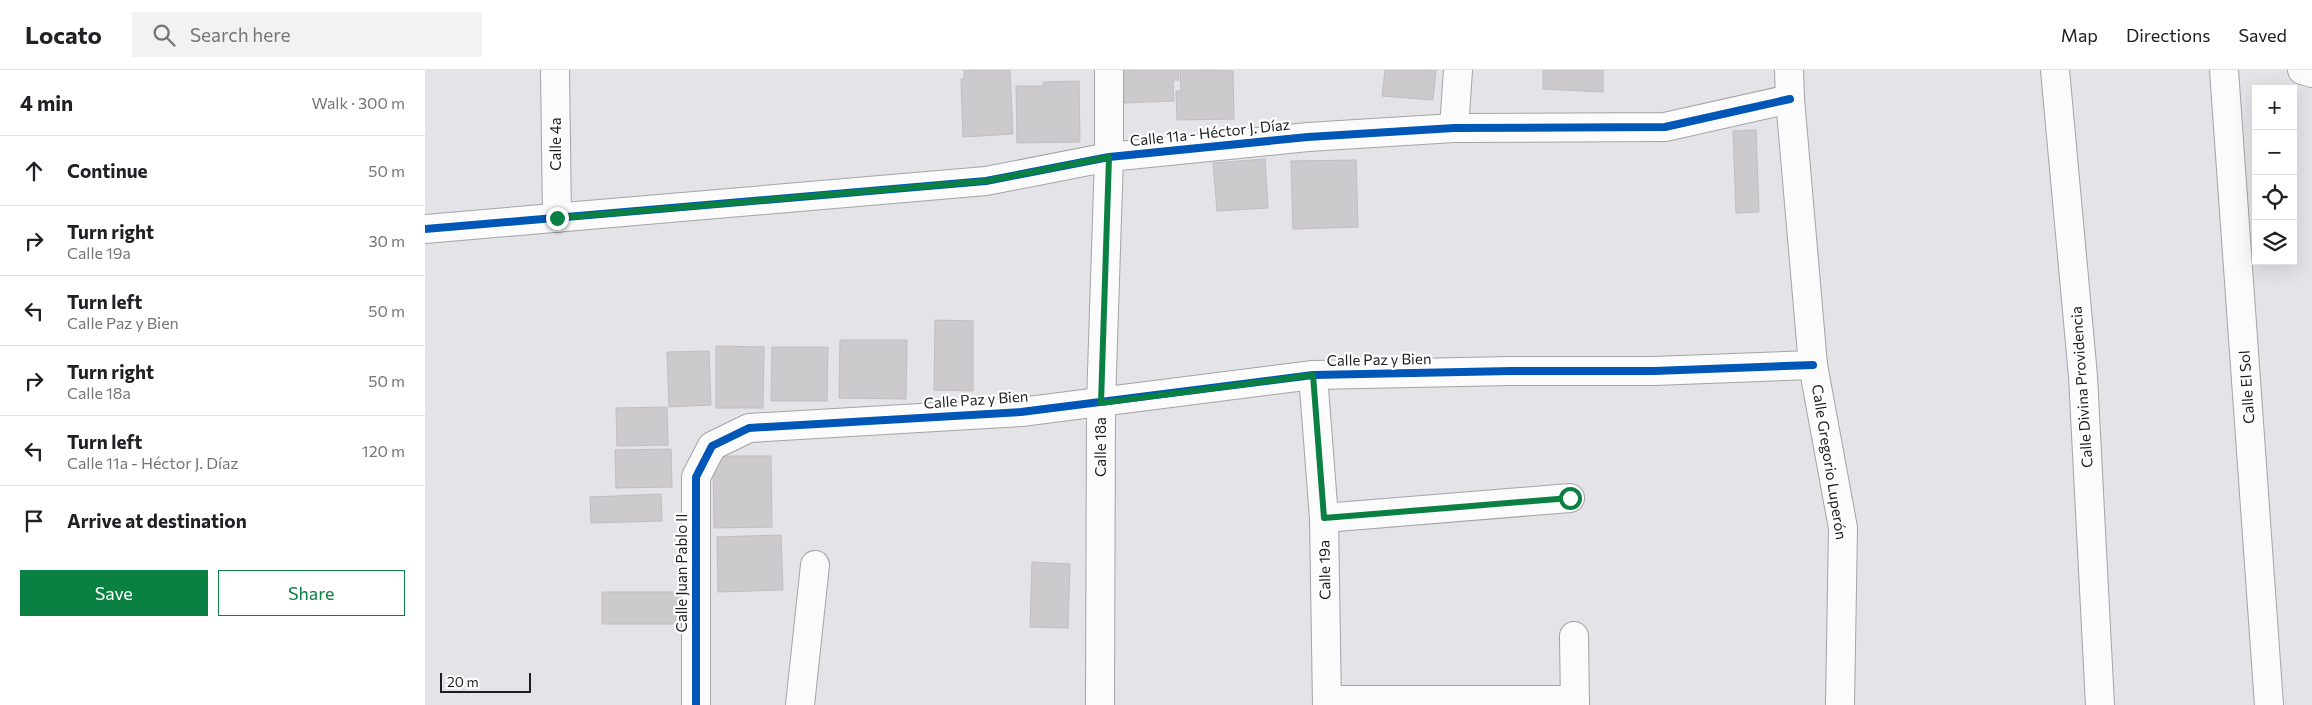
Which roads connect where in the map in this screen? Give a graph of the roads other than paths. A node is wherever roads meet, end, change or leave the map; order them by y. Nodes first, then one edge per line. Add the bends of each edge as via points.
1 (555, 70) edge
2 (1109, 70) edge
3 (1458, 70) edge
4 (1789, 70) edge
5 (2055, 70) edge
6 (2224, 70) edge
7 (2302, 70) edge
8 (2312, 72) edge
9 (1790, 99) junction
10 (1454, 128) junction
11 (1109, 157) junction
12 (557, 218) junction
13 (425, 229) edge
14 (1813, 365) junction
15 (1313, 375) junction
16 (1101, 403) junction
17 (712, 446) joint
18 (1570, 498) dead end
19 (1324, 518) junction
20 (815, 565) dead end
21 (1574, 636) dead end
22 (1575, 702) edge
23 (1327, 703) edge
24 (696, 705) edge
25 (800, 705) edge
26 (1100, 705) edge
27 (1840, 705) edge
28 (2099, 705) edge
29 (2269, 705) edge

1 - 12 street, Calle 4a
2 - 11 street, Calle 18a
3 - 10 street
4 - 9 street, Calle Gregorio Luperón
5 - 28 street, Calle Divina Providencia via 2083,376
6 - 29 street, Calle El Sol
7 - 8 street
9 - 10 street, Calle 11a - Héctor J. Díaz via 1665,127
9 - 14 street, Calle Gregorio Luperón
10 - 11 street, Calle 11a - Héctor J. Díaz via 1308,137
11 - 12 street, Calle 11a - Héctor J. Díaz via 986,181
11 - 16 street, Calle 18a
12 - 13 street, Calle 11a - Héctor J. Díaz
14 - 15 street, Calle Paz y Bien via 1654,371
14 - 27 street, Calle Gregorio Luperón via 1843,528
15 - 16 street, Calle Paz y Bien
15 - 19 street, Calle 19a
16 - 17 street, Calle Paz y Bien via 1021,412 749,428
16 - 26 street, Calle 18a
17 - 24 street, Calle Juan Pablo II via 696,477
18 - 19 street
19 - 23 street, Calle 19a
20 - 25 street
21 - 22 street
22 - 23 street

